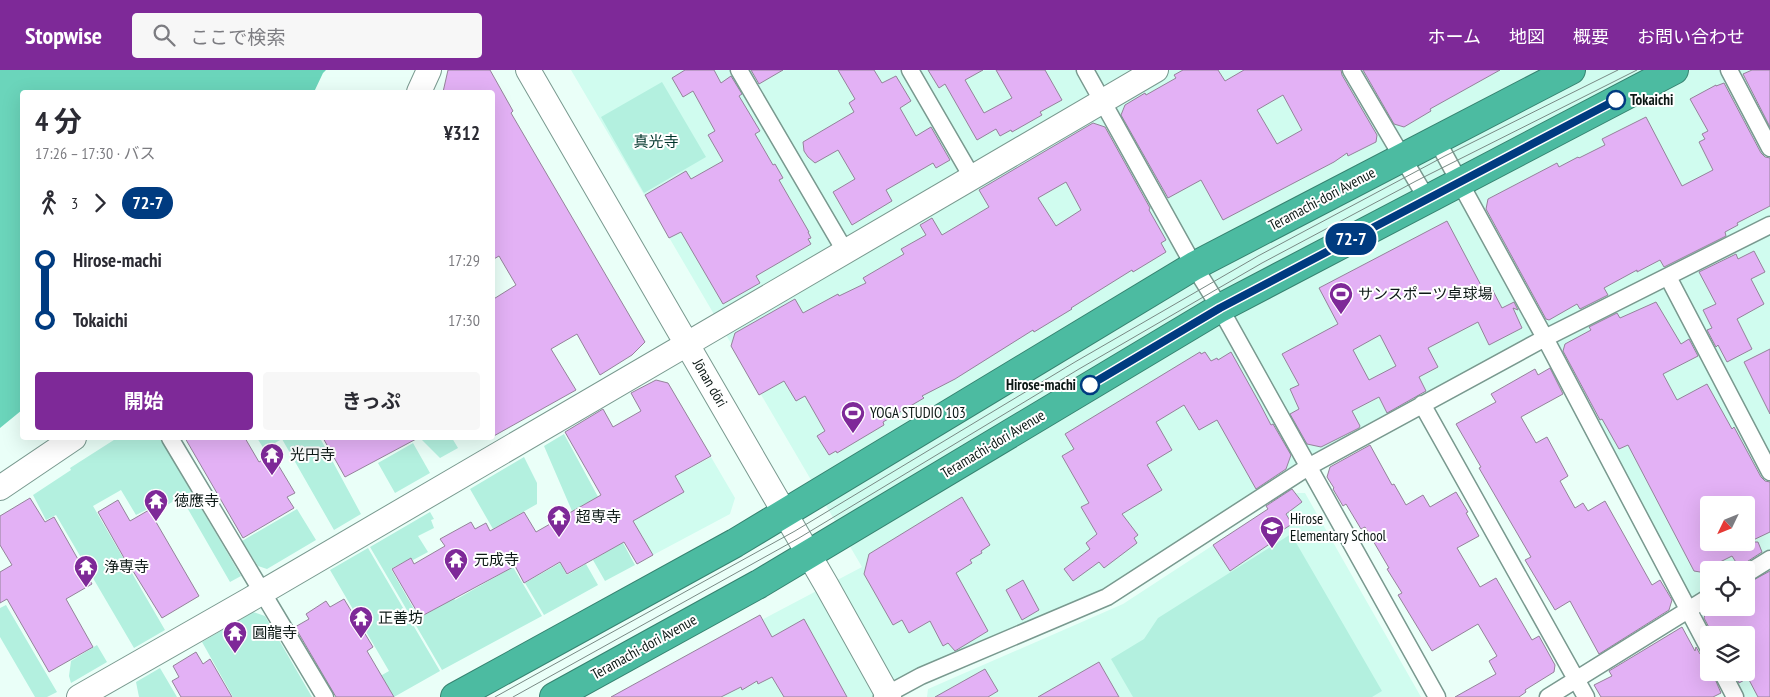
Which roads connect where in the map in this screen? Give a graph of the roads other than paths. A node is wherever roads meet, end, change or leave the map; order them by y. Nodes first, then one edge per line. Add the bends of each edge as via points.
1 (428, 70) edge
2 (528, 70) edge
3 (739, 70) edge
4 (910, 70) edge
5 (1085, 70) edge
6 (1156, 70) edge
7 (1351, 70) edge
8 (1571, 70) edge
9 (1674, 70) edge
10 (1729, 70) edge
11 (420, 90) edge
12 (1103, 101) junction
13 (1436, 140) junction
14 (1770, 148) edge
15 (1402, 157) junction
16 (972, 177) junction
17 (1460, 182) junction
18 (1427, 199) junction
19 (1770, 225) edge
20 (845, 251) junction
21 (1194, 266) junction
22 (1668, 277) junction
23 (1220, 308) junction
24 (1545, 338) junction
25 (687, 343) junction
26 (1422, 404) junction
27 (71, 440) edge
28 (171, 440) edge
29 (1308, 467) junction
30 (1770, 472) edge
31 (0, 488) edge
32 (785, 513) junction
33 (809, 554) junction
34 (1770, 559) edge
35 (1755, 568) edge
36 (263, 592) junction
37 (1700, 603) edge
38 (1688, 610) junction
39 (1700, 632) edge
40 (1576, 679) junction
41 (1727, 681) edge
42 (886, 696) edge
43 (79, 697) edge
44 (325, 697) edge
45 (455, 697) edge
46 (554, 697) edge
47 (1437, 697) edge
48 (1548, 697) edge
49 (1586, 697) edge
50 (1735, 697) edge

1 - 11 street
2 - 25 street, Jōnan dōri
3 - 20 street
4 - 16 street
5 - 12 street
6 - 12 street
7 - 15 street
8 - 13 highway, Teramachi-dori Avenue
9 - 17 highway, Teramachi-dori Avenue
10 - 14 street
12 - 16 street
12 - 21 street
13 - 15 highway, Teramachi-dori Avenue
13 - 17 street
15 - 18 street
15 - 21 highway, Teramachi-dori Avenue
16 - 20 street
17 - 18 highway, Teramachi-dori Avenue
17 - 24 street
18 - 23 highway, Teramachi-dori Avenue
19 - 22 street
20 - 25 street
21 - 23 street
21 - 32 highway, Teramachi-dori Avenue
22 - 24 street
22 - 30 street
23 - 29 street
23 - 33 highway, Teramachi-dori Avenue
24 - 26 street
24 - 38 street
25 - 32 street, Jōnan dōri
25 - 36 street
26 - 29 street
26 - 40 street
27 - 31 street
28 - 36 street
29 - 42 street via 1107,597 921,676
29 - 47 street
32 - 33 street, Jōnan dōri
32 - 45 highway, Teramachi-dori Avenue
33 - 42 street, Jōnan dōri
33 - 46 highway, Teramachi-dori Avenue
34 - 35 street
36 - 43 street
36 - 44 street
37 - 38 street
38 - 39 street
38 - 40 street
40 - 48 street
40 - 49 street
41 - 50 street

